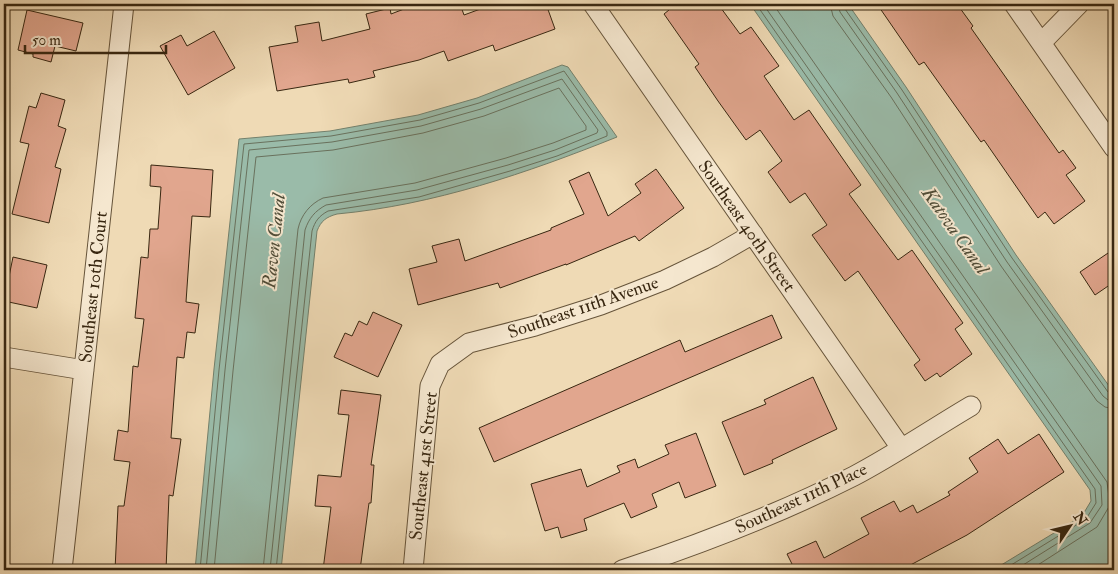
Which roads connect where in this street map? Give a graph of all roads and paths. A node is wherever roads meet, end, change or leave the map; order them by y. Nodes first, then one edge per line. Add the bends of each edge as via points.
1 (124, 4) edge
2 (593, 4) edge
3 (1014, 4) edge
4 (1079, 4) edge
5 (1041, 43) junction
6 (1114, 148) edge
7 (753, 234) junction
8 (4, 357) edge
9 (440, 364) joint
10 (84, 370) junction
11 (971, 406) dead end
12 (901, 448) junction
13 (62, 570) edge
14 (413, 570) edge
15 (622, 570) edge

1 - 10 street, Southeast 10th Court
2 - 7 street, Southeast 40th Street
3 - 5 street
4 - 5 street
5 - 6 street
7 - 9 street, Southeast 11th Avenue via 665,280 601,305 469,344
7 - 12 street, Southeast 40th Street
8 - 10 street
9 - 14 street, Southeast 41st Street via 430,386
10 - 13 street, Southeast 10th Court
11 - 12 street, Southeast 11th Place
12 - 15 street, Southeast 11th Place via 856,475 752,523

